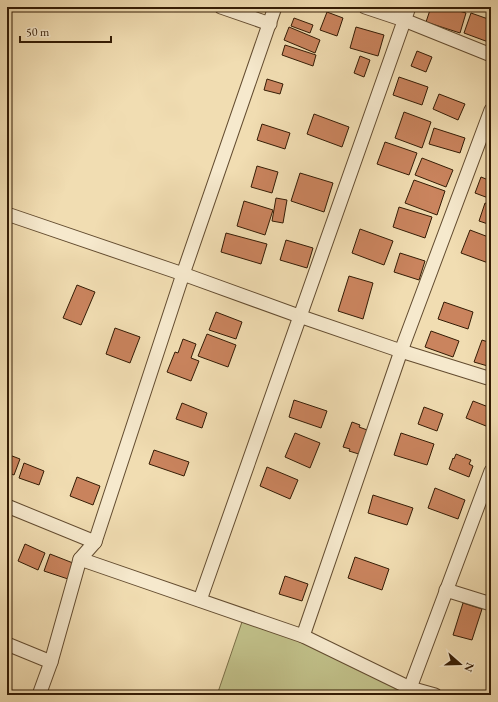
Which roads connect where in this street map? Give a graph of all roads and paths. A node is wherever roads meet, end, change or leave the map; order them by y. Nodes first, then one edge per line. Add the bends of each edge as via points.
1 (221, 7) edge
2 (275, 7) edge
3 (365, 7) edge
4 (409, 7) edge
5 (404, 20) junction
6 (270, 24) junction
7 (491, 55) edge
8 (491, 110) edge
9 (7, 214) edge
10 (183, 274) junction
11 (299, 316) junction
12 (401, 351) junction
13 (491, 379) edge
14 (491, 471) edge
15 (7, 506) edge
16 (95, 542) junction
17 (80, 559) junction
18 (446, 590) junction
19 (200, 600) junction
20 (491, 604) edge
21 (303, 636) junction
22 (7, 644) edge
23 (51, 662) junction
24 (410, 688) junction
25 (39, 695) edge
26 (435, 695) edge

1 - 6 street
2 - 6 street
3 - 5 street
4 - 5 street
5 - 7 street
5 - 11 street
6 - 10 street
8 - 12 street
9 - 10 street
10 - 11 street
10 - 16 street
11 - 12 street
11 - 19 street
12 - 13 street
12 - 21 street
14 - 18 street
15 - 16 street
16 - 17 street
17 - 19 street
17 - 23 street
18 - 20 street
18 - 24 street
19 - 21 street
21 - 24 street
22 - 23 street
23 - 25 street
24 - 26 street

